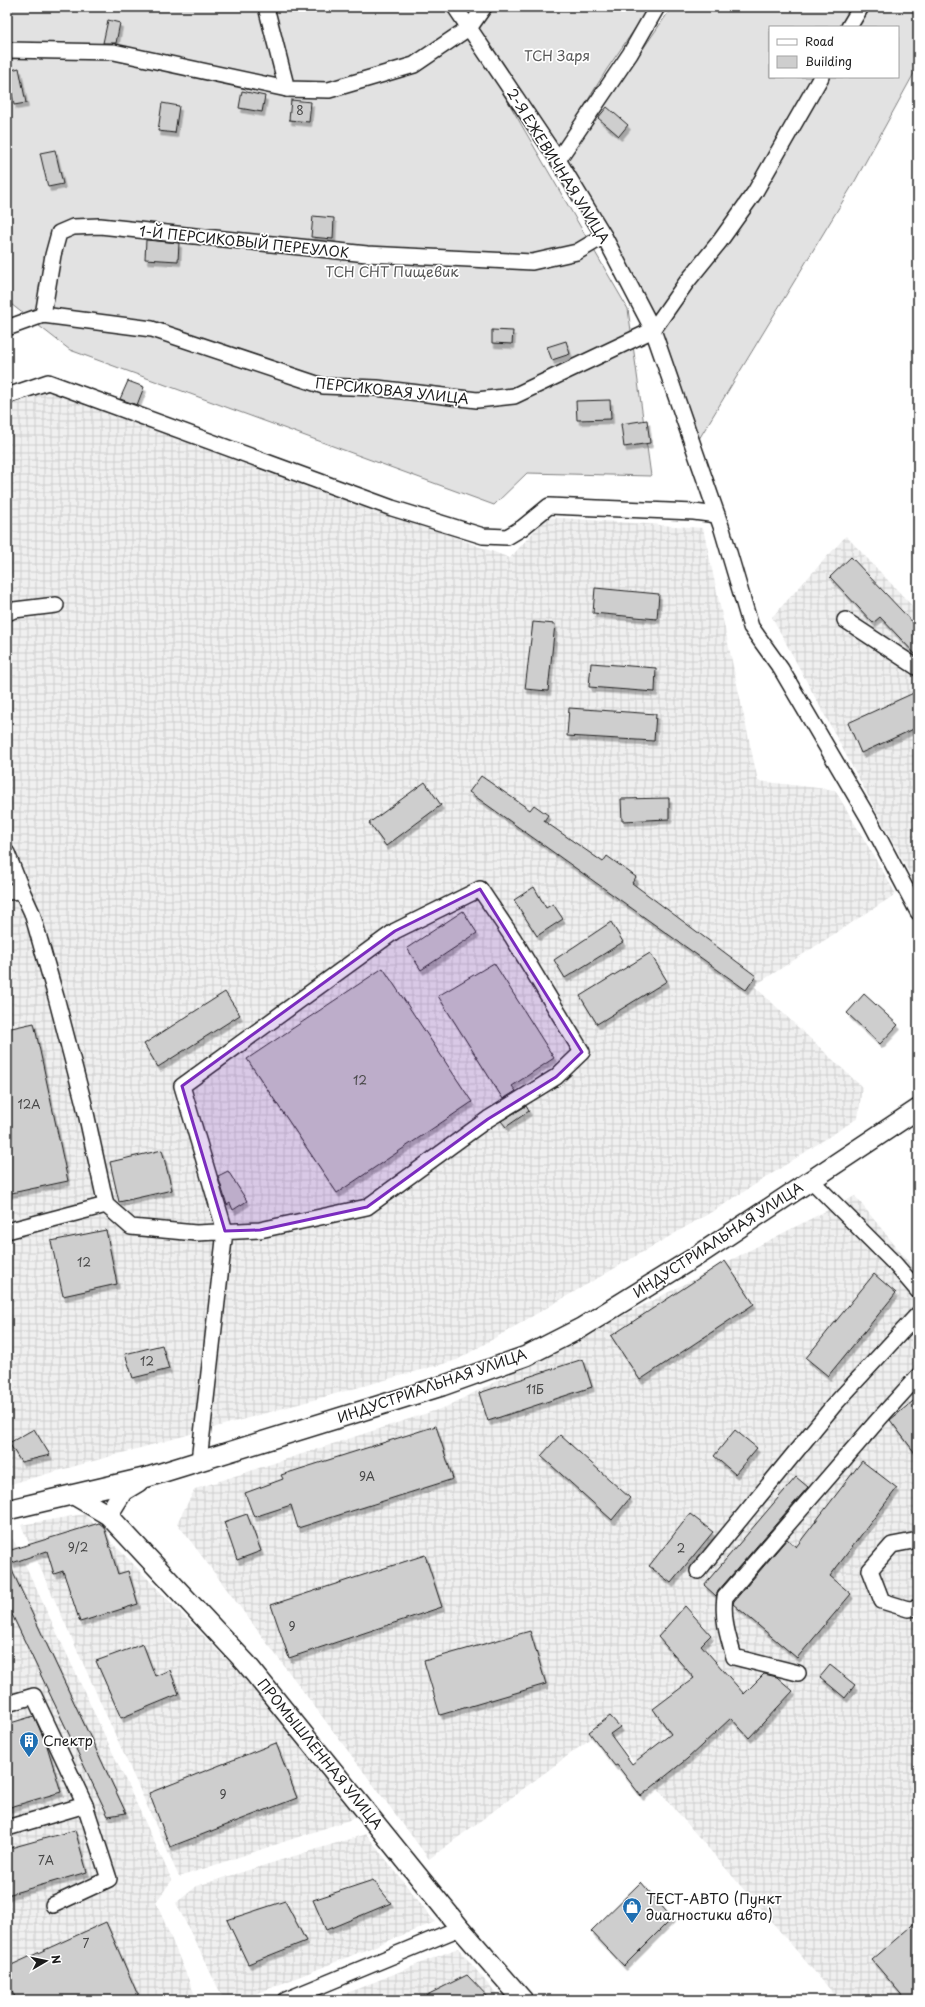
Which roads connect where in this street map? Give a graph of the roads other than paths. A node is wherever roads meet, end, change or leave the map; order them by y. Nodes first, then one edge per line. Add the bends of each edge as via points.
1 (266, 7) edge
2 (455, 7) edge
3 (484, 7) edge
4 (657, 7) edge
5 (861, 7) edge
6 (850, 26) edge
7 (470, 27) junction
8 (7, 50) edge
9 (820, 78) edge
10 (287, 89) junction
11 (558, 160) junction
12 (604, 236) junction
13 (43, 315) junction
14 (7, 328) edge
15 (653, 330) junction
16 (7, 396) edge
17 (717, 515) junction
18 (56, 605) dead end
19 (7, 613) edge
20 (846, 620) dead end
21 (918, 668) edge
22 (7, 853) edge
23 (22, 891) junction
24 (7, 892) edge
25 (918, 912) edge
26 (918, 1109) edge
27 (810, 1179) junction
28 (106, 1205) junction
29 (7, 1231) edge
30 (225, 1231) junction
31 (918, 1292) edge
32 (918, 1314) edge
33 (918, 1376) edge
34 (199, 1461) junction
35 (148, 1477) junction
36 (74, 1495) junction
37 (8, 1508) edge
38 (108, 1515) junction
39 (918, 1540) edge
40 (698, 1571) dead end
41 (918, 1608) edge
42 (798, 1673) dead end
43 (7, 1704) edge
44 (85, 1805) junction
45 (7, 1828) edge
46 (54, 1905) dead end
47 (460, 1928) junction
48 (286, 2000) edge
49 (523, 2000) edge

1 - 10 street
2 - 7 street, 2-Я ЕЖЕВИЧНАЯ УЛИЦА
3 - 7 street
4 - 11 street via 630,54
5 - 6 street
7 - 10 street via 414,65 329,90
7 - 11 street, 2-Я ЕЖЕВИЧНАЯ УЛИЦА
8 - 10 street via 114,52
9 - 15 street via 755,192
11 - 12 street, 2-Я ЕЖЕВИЧНАЯ УЛИЦА
12 - 13 street, 1-Й ПЕРСИКОВЫЙ ПЕРЕУЛОК via 577,252 532,262 367,254 100,226 73,227 59,233
12 - 15 street, 2-Я ЕЖЕВИЧНАЯ УЛИЦА
13 - 14 street, ПЕРСИКОВАЯ УЛИЦА
13 - 15 street, ПЕРСИКОВАЯ УЛИЦА via 152,329 323,386 377,388 477,400 514,396
15 - 17 street, 2-Я ЕЖЕВИЧНАЯ УЛИЦА
16 - 17 street via 48,382 392,508 483,536 507,537 549,506
17 - 25 street, 2-Я ЕЖЕВИЧНАЯ УЛИЦА via 751,627 785,676 869,819
18 - 19 street
20 - 21 street
22 - 23 street
23 - 24 street
23 - 28 street via 32,913 56,997 84,1104
26 - 27 main road, ИНДУСТРИАЛЬНАЯ УЛИЦА
27 - 31 street via 895,1264
27 - 34 main road, ИНДУСТРИАЛЬНАЯ УЛИЦА via 700,1254 588,1324 526,1356 442,1386
28 - 29 street
28 - 30 street via 131,1227 196,1233
30 - 30 street via 260,1230 367,1207 488,1119 556,1077 582,1052 480,889 395,931 182,1086
30 - 34 street
32 - 40 street via 834,1405
33 - 42 street via 726,1597 726,1631 734,1658
34 - 35 main road, ИНДУСТРИАЛЬНАЯ УЛИЦА
35 - 36 main road, ИНДУСТРИАЛЬНАЯ УЛИЦА
35 - 38 main road via 123,1491
36 - 37 main road, ИНДУСТРИАЛЬНАЯ УЛИЦА
36 - 38 main road, ПРОМЫШЛЕННАЯ УЛИЦА
38 - 47 main road, ПРОМЫШЛЕННАЯ УЛИЦА via 246,1663
39 - 41 street via 892,1545 870,1570 882,1601 908,1609
43 - 44 street via 34,1696
44 - 45 street
44 - 46 street via 109,1879
47 - 48 street
47 - 49 main road, ПРОМЫШЛЕННАЯ УЛИЦА

